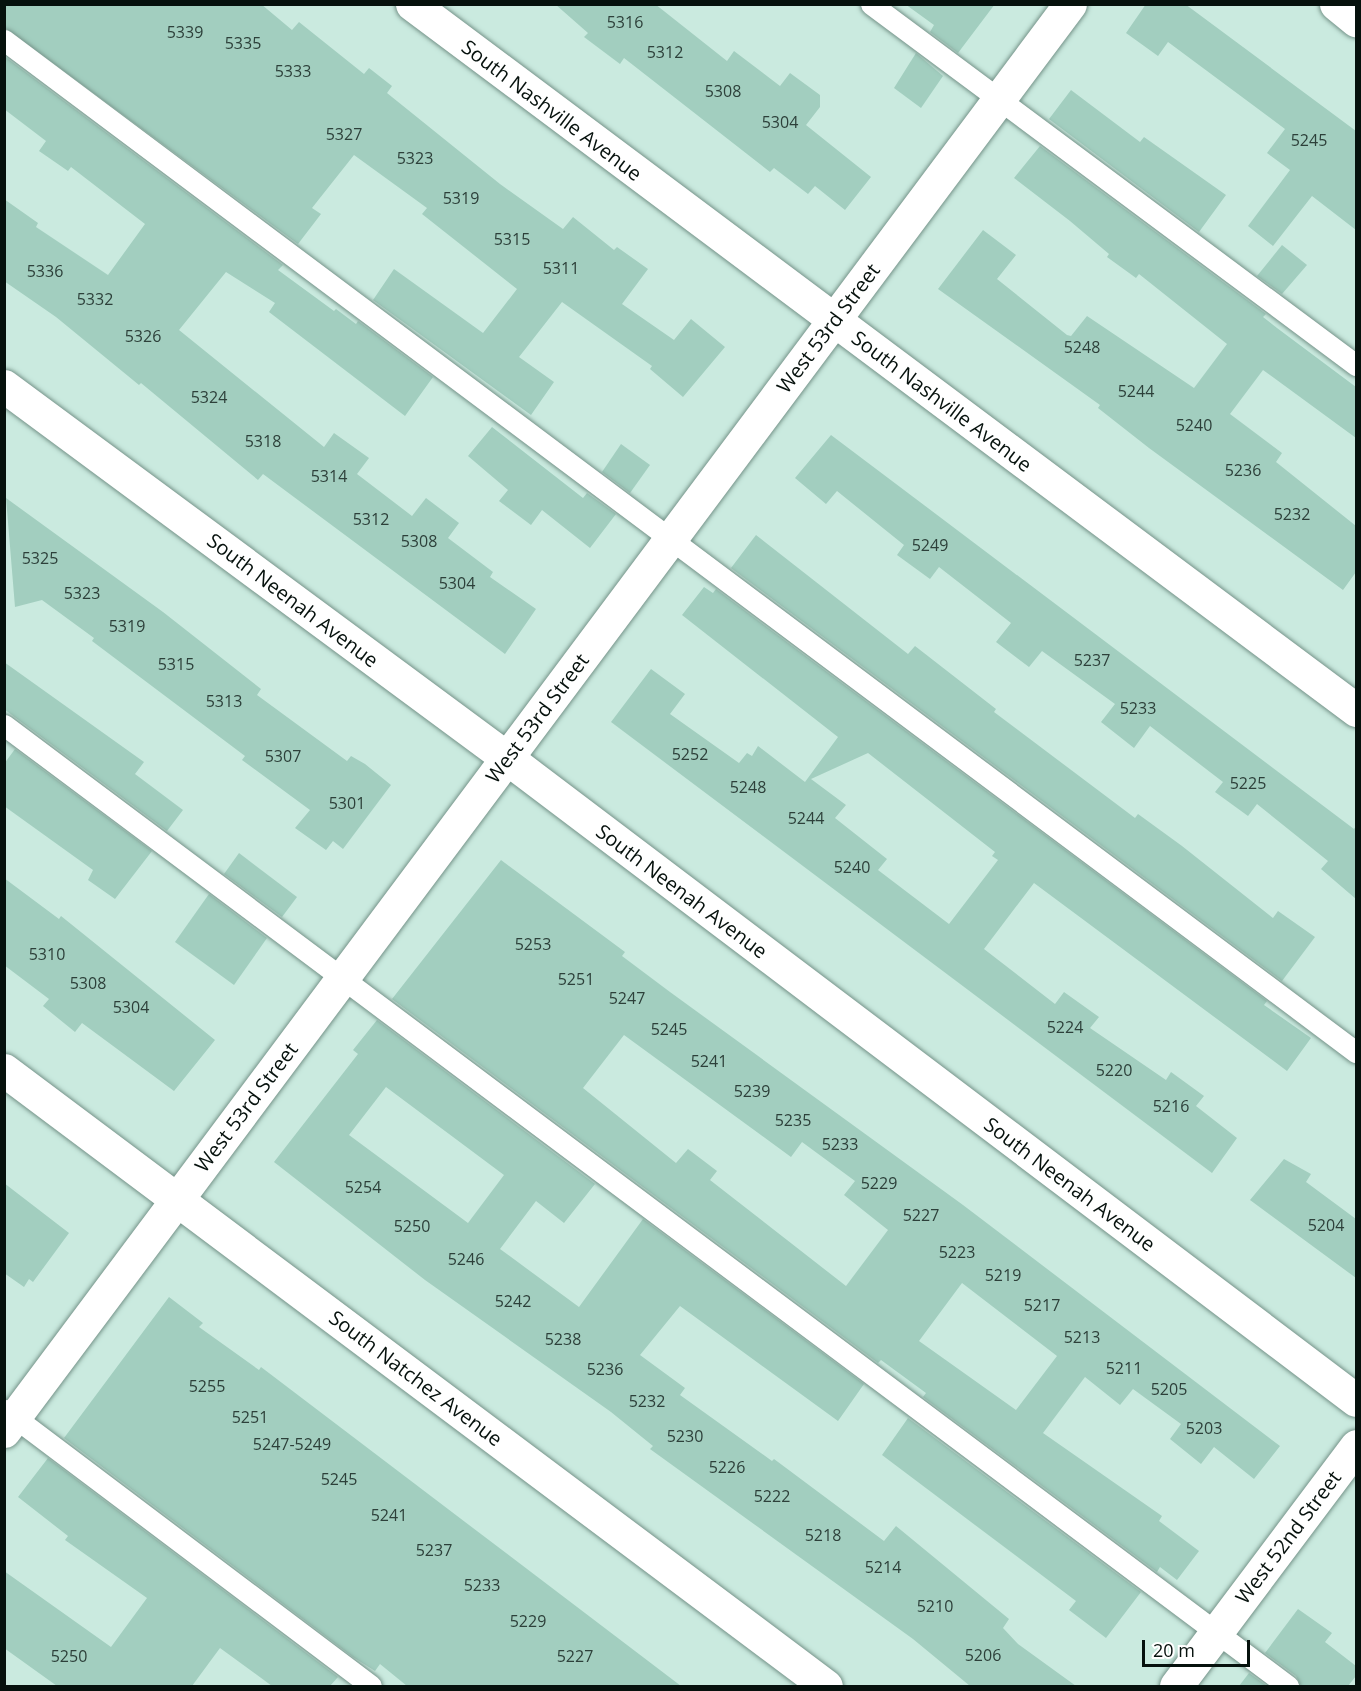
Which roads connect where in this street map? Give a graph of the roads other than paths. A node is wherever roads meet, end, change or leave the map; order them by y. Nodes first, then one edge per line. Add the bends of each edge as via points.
1 (412, 4) edge
2 (871, 4) edge
3 (1070, 4) edge
4 (1336, 4) edge
5 (1356, 20) edge
6 (4, 40) edge
7 (999, 99) junction
8 (834, 320) junction
9 (1356, 365) edge
10 (4, 386) edge
11 (670, 538) junction
12 (1356, 710) edge
13 (4, 725) edge
14 (507, 758) junction
15 (344, 977) junction
16 (1356, 1052) edge
17 (4, 1070) edge
18 (178, 1199) junction
19 (1356, 1400) edge
20 (8, 1420) edge
21 (1356, 1446) edge
22 (1216, 1633) junction
23 (371, 1686) edge
24 (826, 1686) edge
25 (1176, 1686) edge
26 (1288, 1686) edge

1 - 8 street, South Nashville Avenue
2 - 7 lane
3 - 7 street, West 53rd Street
4 - 5 street
6 - 11 lane
7 - 8 street, West 53rd Street
7 - 9 lane
8 - 11 street, West 53rd Street
8 - 12 street, South Nashville Avenue
10 - 14 street, South Neenah Avenue
11 - 14 street, West 53rd Street
11 - 16 lane
13 - 15 lane
14 - 15 street, West 53rd Street
14 - 19 street, South Neenah Avenue
15 - 18 street, West 53rd Street
15 - 22 lane
17 - 18 street, South Natchez Avenue
18 - 20 street, West 53rd Street
18 - 24 street, South Natchez Avenue
20 - 23 lane
21 - 22 street, West 52nd Street
22 - 25 street, West 52nd Street
22 - 26 lane

